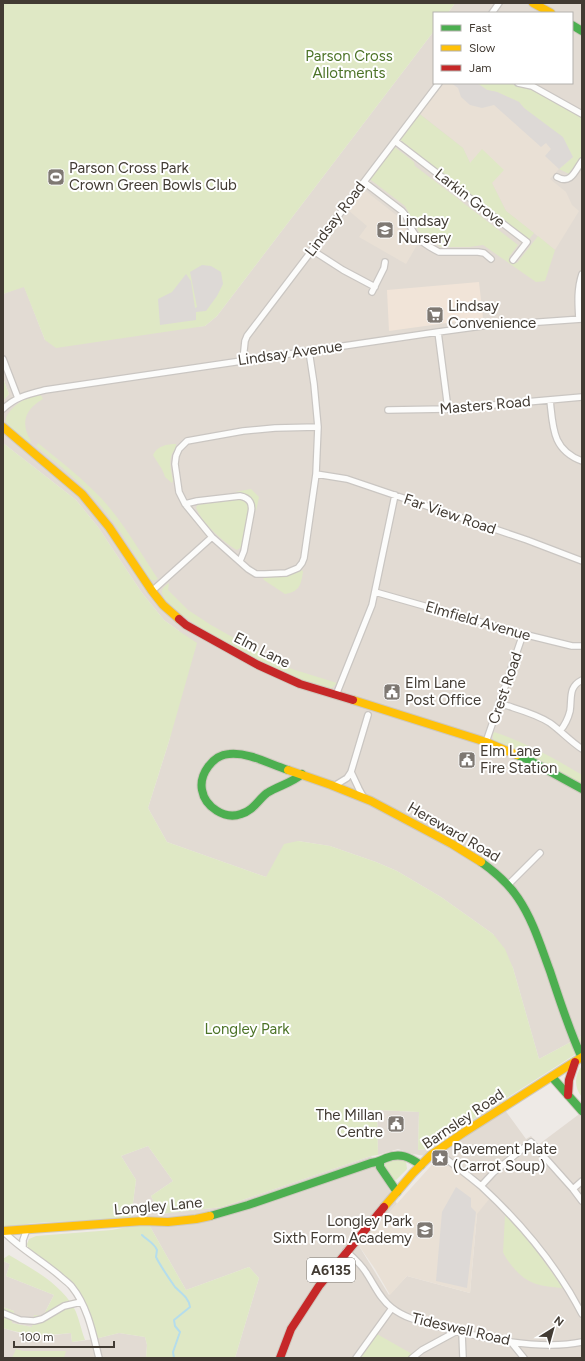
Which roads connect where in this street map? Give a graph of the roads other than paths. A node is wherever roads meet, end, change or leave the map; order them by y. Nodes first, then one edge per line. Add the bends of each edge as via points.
1 (499, 3) edge
2 (533, 3) edge
3 (493, 12) edge
4 (549, 12) edge
5 (573, 26) edge
6 (582, 31) edge
7 (438, 84) edge
8 (523, 84) edge
9 (582, 114) edge
10 (395, 141) junction
11 (582, 161) edge
12 (557, 177) dead end
13 (364, 182) junction
14 (312, 250) junction
15 (491, 259) dead end
16 (513, 260) dead end
17 (385, 262) dead end
18 (582, 274) edge
19 (580, 319) edge
20 (438, 332) junction
21 (309, 351) junction
22 (3, 359) edge
23 (243, 360) junction
24 (582, 397) edge
25 (18, 398) junction
26 (550, 400) junction
27 (3, 409) edge
28 (448, 409) junction
29 (388, 410) dead end
30 (3, 427) edge
31 (318, 427) junction
32 (582, 461) edge
33 (316, 474) junction
34 (395, 495) junction
35 (186, 504) junction
36 (212, 537) junction
37 (240, 561) junction
38 (582, 561) edge
39 (152, 591) junction
40 (375, 592) junction
41 (523, 634) junction
42 (582, 646) edge
43 (582, 680) edge
44 (336, 695) junction
45 (499, 703) junction
46 (368, 715) dead end
47 (560, 731) junction
48 (486, 742) junction
49 (582, 749) edge
50 (352, 772) junction
51 (302, 774) junction
52 (334, 786) junction
53 (582, 789) edge
54 (364, 798) junction
55 (540, 853) dead end
56 (508, 885) junction
57 (580, 1059) edge
58 (552, 1077) junction
59 (568, 1095) junction
60 (582, 1111) edge
61 (436, 1151) junction
62 (380, 1162) junction
63 (421, 1165) junction
64 (582, 1181) edge
65 (480, 1186) junction
66 (573, 1189) junction
67 (397, 1192) junction
68 (582, 1201) edge
69 (27, 1229) junction
70 (3, 1231) edge
71 (23, 1248) junction
72 (346, 1251) junction
73 (81, 1302) junction
74 (392, 1308) junction
75 (3, 1313) edge
76 (582, 1314) edge
77 (460, 1332) junction
78 (511, 1342) junction
79 (582, 1342) edge
80 (98, 1358) edge
81 (280, 1358) edge
82 (356, 1358) edge
83 (412, 1358) edge
84 (463, 1358) edge
85 (524, 1358) edge

1 - 3 street
2 - 4 street
5 - 6 street
7 - 10 street, Lindsay Road
8 - 9 street via 532,86
10 - 13 street, Lindsay Road
10 - 16 street, Larkin Grove via 527,242
11 - 12 street via 566,180
13 - 14 street, Lindsay Road
13 - 15 street via 402,211 417,237 435,250 478,252
14 - 17 street via 374,289
14 - 23 street, Lindsay Road via 247,336
18 - 19 street via 578,293
19 - 20 street, Lindsay Avenue
20 - 21 street, Lindsay Avenue
20 - 28 street
21 - 23 street, Lindsay Avenue
21 - 31 street
22 - 25 street
23 - 25 street, Lindsay Avenue via 45,390
24 - 26 street, Masters Road
25 - 27 street, Lindsay Avenue
26 - 28 street, Masters Road
26 - 32 street via 555,436 560,446 568,454
28 - 29 street, Masters Road
30 - 39 street, Elm Lane via 82,494
31 - 33 street
31 - 35 street via 243,431 187,441 179,450 175,464 179,492
33 - 34 street, Far View Road via 347,479
33 - 37 street via 306,551 298,568 286,573 256,574
34 - 38 street, Far View Road
34 - 40 street
35 - 36 street
35 - 37 street via 240,496 249,499 252,507
36 - 37 street
36 - 39 street
39 - 44 street, Elm Lane via 174,616 201,634 300,684
40 - 41 street, Elmfield Avenue
40 - 44 street
41 - 42 street, Elmfield Avenue
41 - 45 street, Crest Road
43 - 47 street via 573,688 568,719
44 - 48 street, Elm Lane
45 - 47 street via 539,717
45 - 48 street, Crest Road
46 - 50 street
47 - 49 street
48 - 53 street, Elm Lane via 529,760
50 - 52 street
50 - 54 street
51 - 51 street, Hereward Road via 242,755 228,754 216,759 208,768 203,775 202,790 209,803 220,813 240,815 247,812 267,793
51 - 52 street, Hereward Road
52 - 54 street, Hereward Road
54 - 56 street, Hereward Road via 469,853
55 - 56 street
56 - 57 street, Hereward Road via 532,923
57 - 58 street, Barnsley Road / A6135
57 - 59 street via 569,1080
58 - 59 street
58 - 61 street, Barnsley Road / A6135
59 - 60 street
61 - 63 street, Barnsley Road / A6135
61 - 65 street
62 - 63 street, Longley Lane via 382,1159 402,1154
62 - 67 street via 380,1167
62 - 69 street, Longley Lane via 240,1208 196,1219
63 - 67 street, Barnsley Road / A6135
64 - 66 street
65 - 66 street via 531,1142
65 - 76 street via 540,1248
66 - 68 street
67 - 72 street, Barnsley Road / A6135
69 - 70 street, Longley Lane
69 - 71 street
70 - 71 street
71 - 73 street via 72,1286
72 - 74 street, Tideswell Road via 361,1265 380,1295
72 - 81 street, Barnsley Road / A6135 via 304,1307 291,1329
73 - 75 street via 64,1306 34,1321 20,1320
73 - 80 street via 94,1335
74 - 77 street, Tideswell Road via 415,1320
74 - 82 street
77 - 78 street, Tideswell Road
77 - 83 street via 422,1350
77 - 84 street
78 - 79 street, Tideswell Road
78 - 85 street

